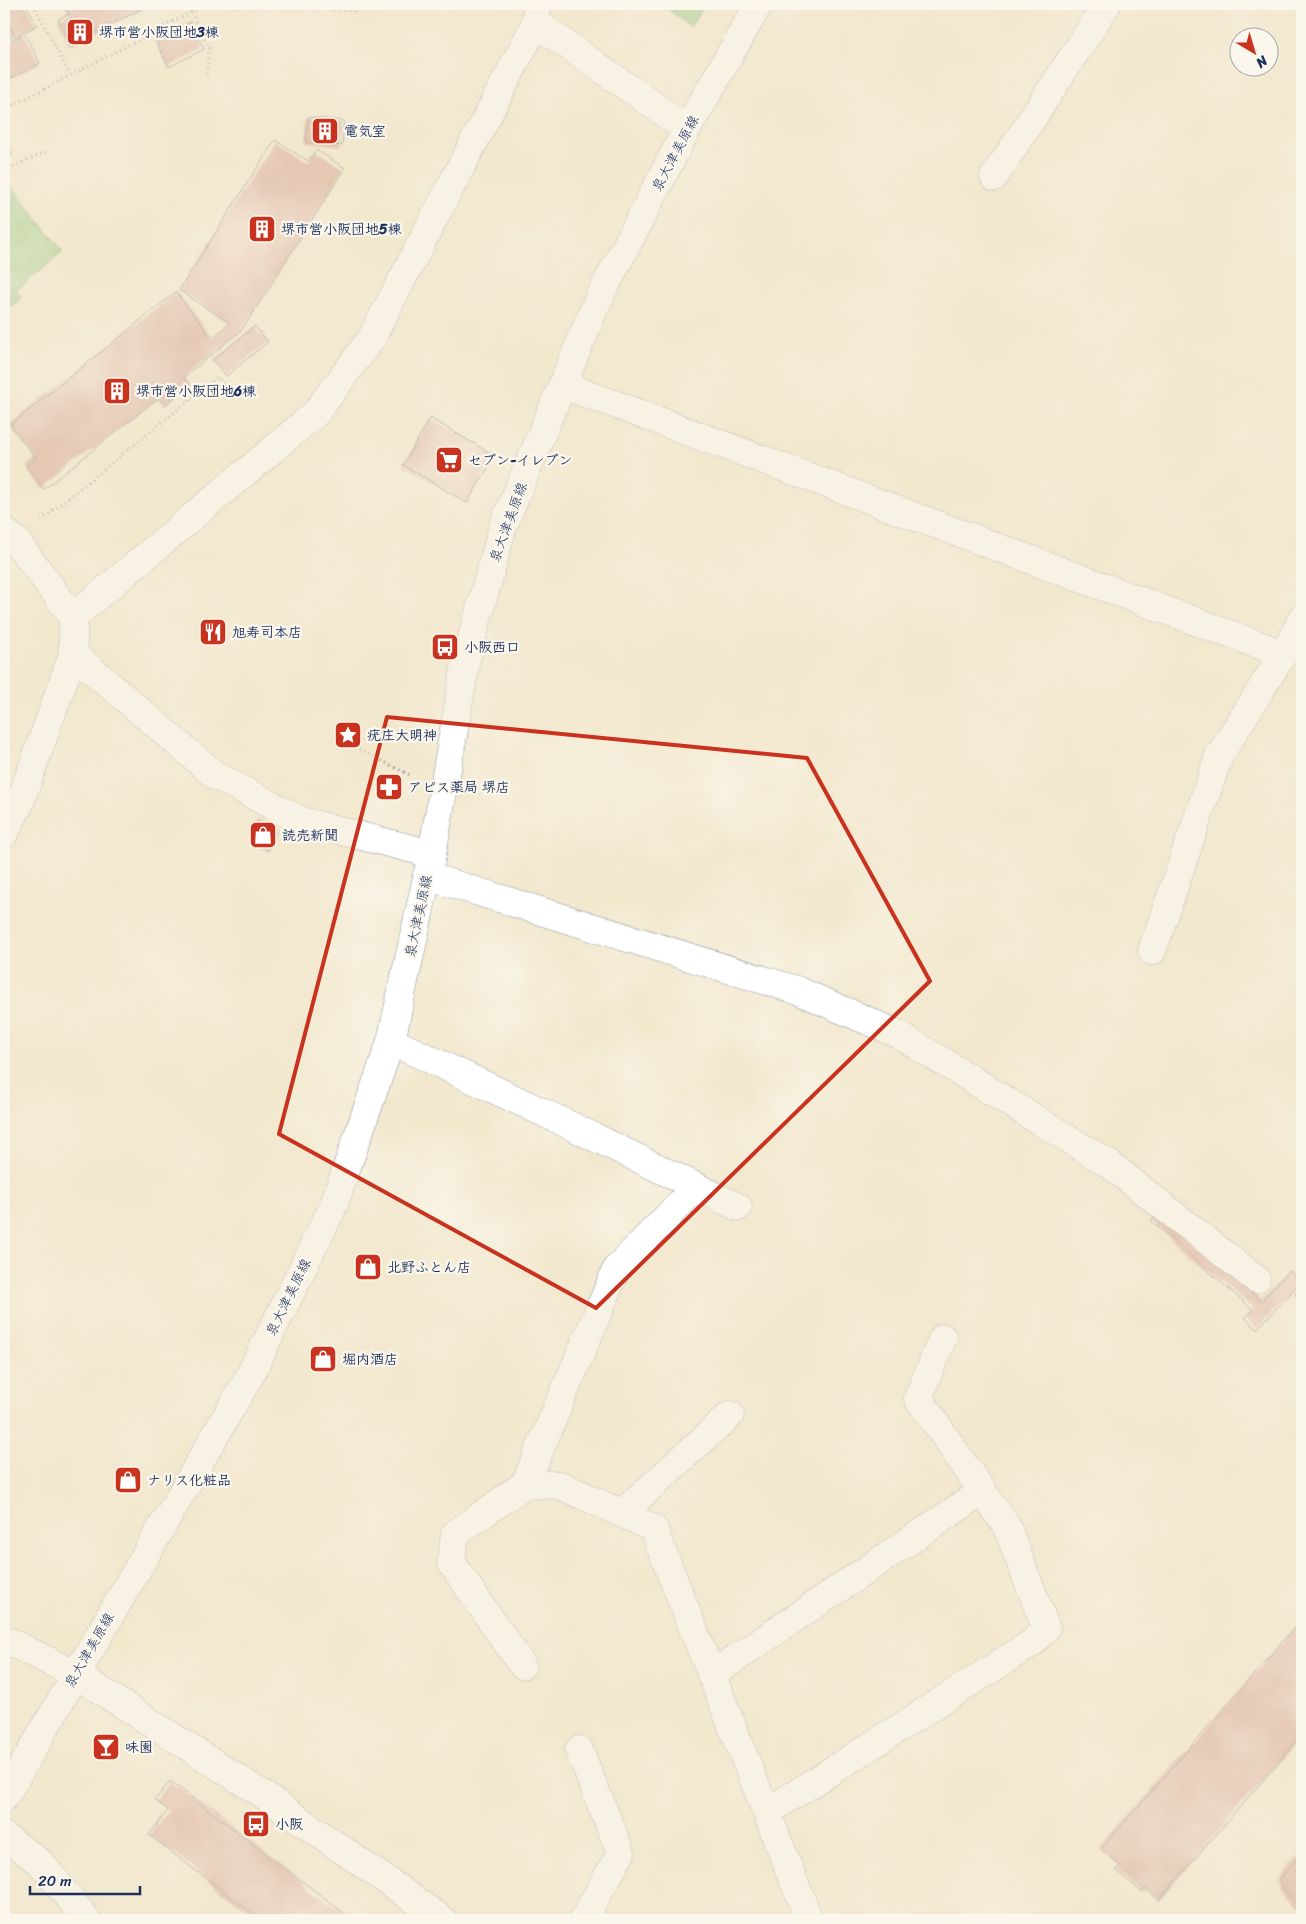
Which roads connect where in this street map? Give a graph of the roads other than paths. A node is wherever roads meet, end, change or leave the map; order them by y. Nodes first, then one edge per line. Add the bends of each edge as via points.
1 (759, 4) edge
2 (1107, 4) edge
3 (536, 13) edge
4 (687, 129) junction
5 (994, 177) dead end
6 (563, 385) junction
7 (10, 536) edge
8 (73, 617) junction
9 (1302, 619) edge
10 (73, 654) junction
11 (1283, 654) junction
12 (4, 834) edge
13 (429, 865) junction
14 (1152, 951) dead end
15 (391, 1041) junction
16 (696, 1187) junction
17 (738, 1207) dead end
18 (1256, 1279) dead end
19 (943, 1338) dead end
20 (730, 1415) dead end
21 (526, 1484) junction
22 (983, 1491) junction
23 (622, 1512) junction
24 (4, 1639) edge
25 (522, 1665) dead end
26 (75, 1674) junction
27 (711, 1675) junction
28 (579, 1750) dead end
29 (4, 1798) edge
30 (766, 1812) junction
31 (4, 1836) edge
32 (87, 1920) edge
33 (443, 1920) edge
34 (584, 1920) edge
35 (808, 1920) edge

1 - 4 street, 泉大津美原線
2 - 5 street
3 - 4 street
3 - 8 street via 372,339 315,414
4 - 6 street, 泉大津美原線 via 597,302
6 - 11 street
6 - 13 street, 泉大津美原線 via 504,526 467,656
7 - 8 street
8 - 10 street
9 - 11 street
10 - 12 street via 19,805
10 - 13 street via 216,776 302,821
11 - 14 street via 1219,756
13 - 15 street, 泉大津美原線
13 - 18 street via 800,991 898,1034 1110,1164
15 - 16 street
15 - 26 street, 泉大津美原線 via 333,1207 248,1379
16 - 17 street
16 - 21 street via 618,1268
19 - 22 street via 918,1398
20 - 23 street
21 - 23 street via 560,1485
21 - 25 street via 455,1534 451,1562
22 - 27 street
22 - 30 street via 1008,1527 1046,1628 1032,1643
23 - 27 street via 652,1528
24 - 26 street
26 - 29 street, 泉大津美原線
26 - 33 street via 271,1800
27 - 30 street
28 - 34 street via 621,1853
30 - 35 street
31 - 32 street via 41,1863

